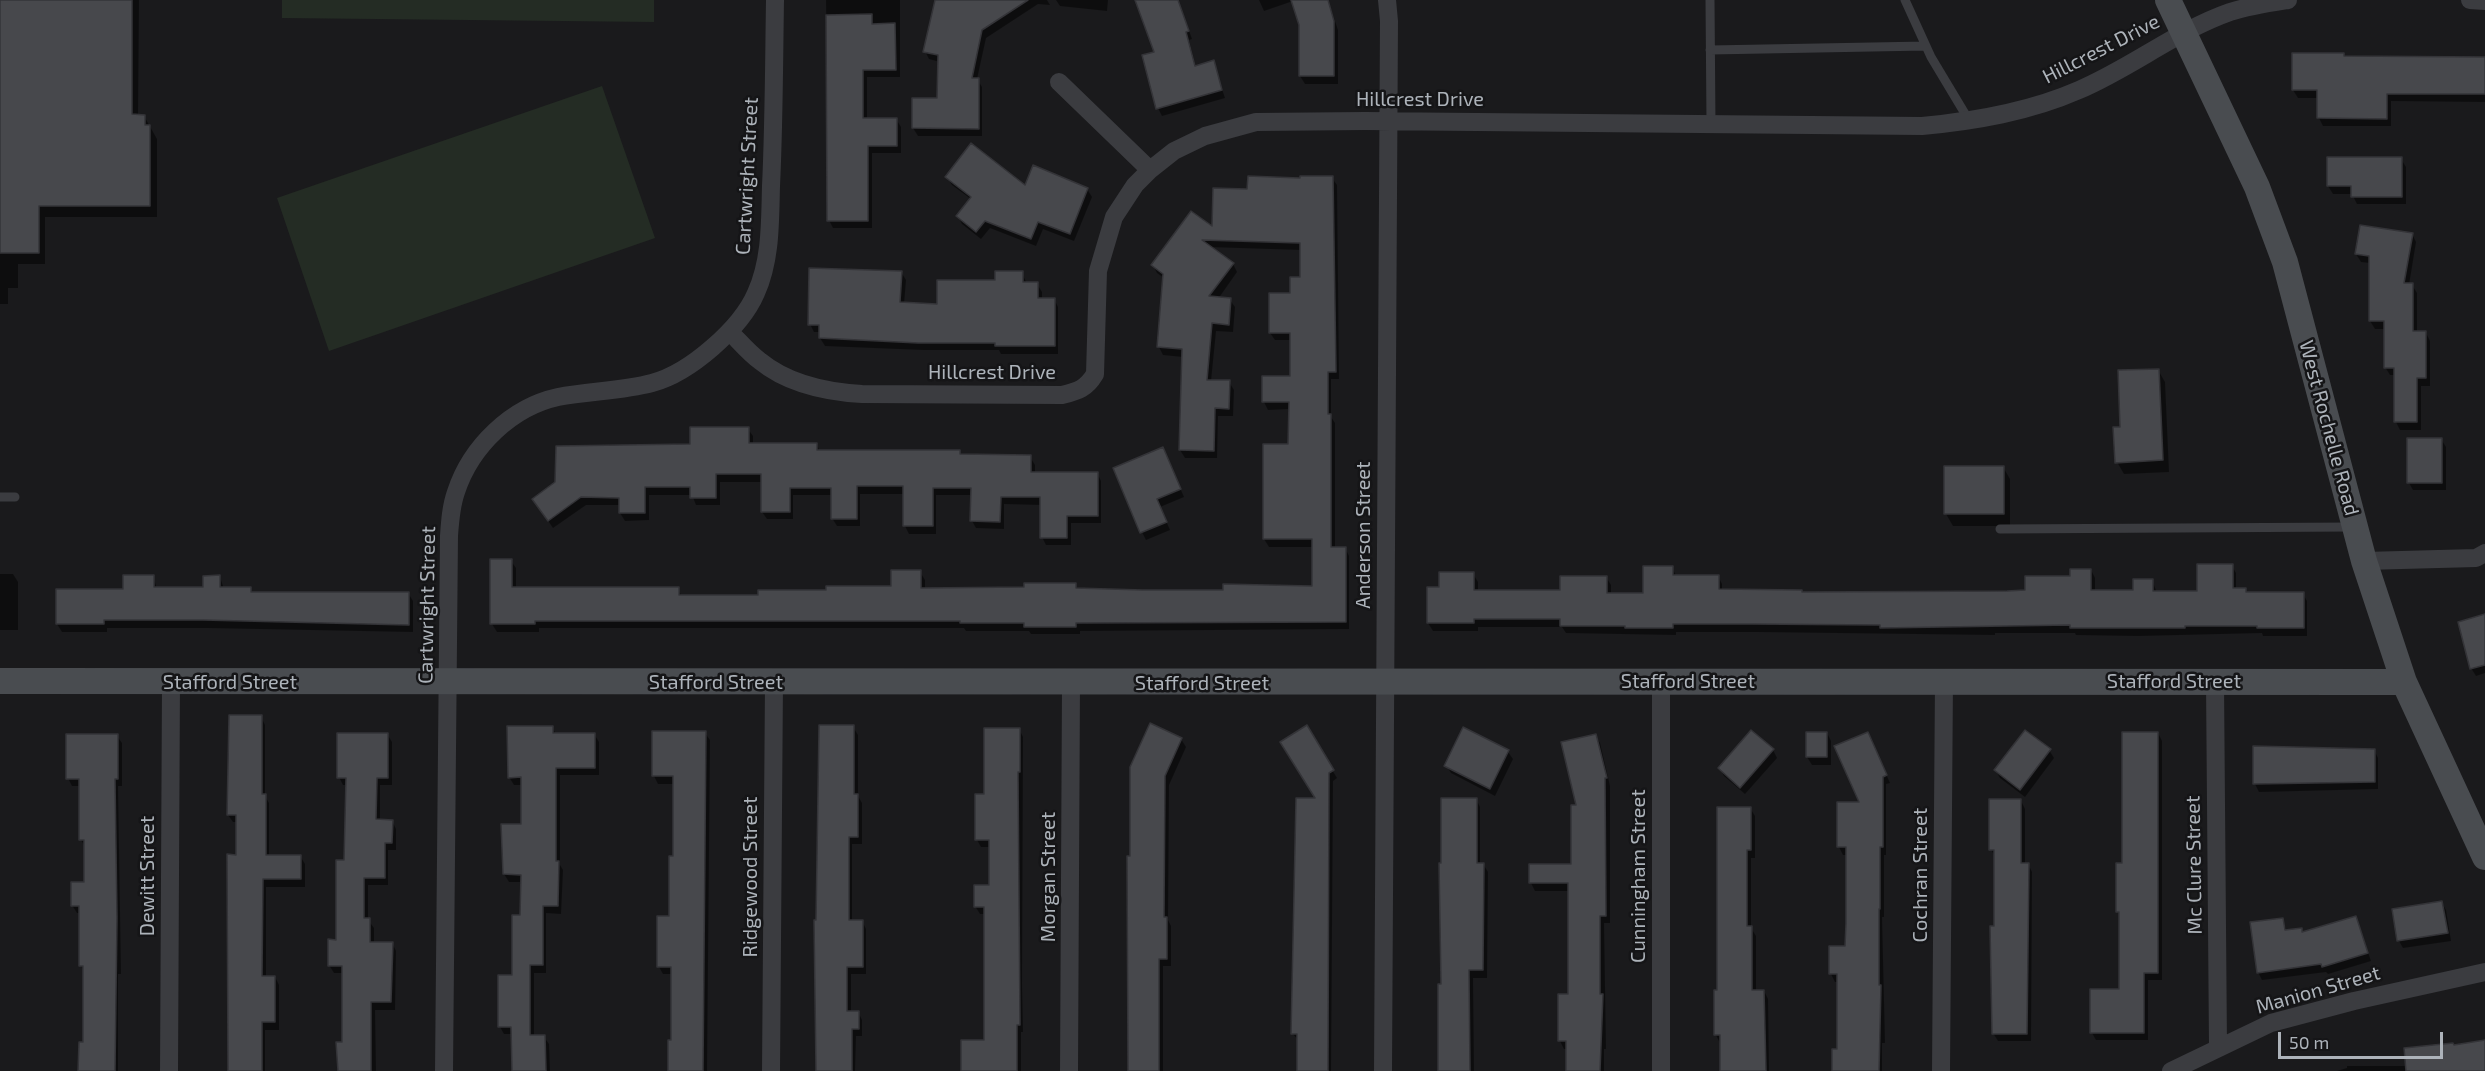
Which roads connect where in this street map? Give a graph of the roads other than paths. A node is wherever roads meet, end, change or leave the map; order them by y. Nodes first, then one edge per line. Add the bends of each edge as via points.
1 (775, 0) edge
2 (1387, 0) edge
3 (1710, 0) edge
4 (1905, 0) edge
5 (2168, 0) edge
6 (2289, 0) edge
7 (2470, 0) edge
8 (2485, 1) edge
9 (2184, 33) junction
10 (1926, 46) junction
11 (1710, 50) junction
12 (1059, 82) dead end
13 (1389, 121) junction
14 (1970, 122) junction
15 (1711, 124) junction
16 (1149, 170) junction
17 (730, 332) junction
18 (0, 497) edge
19 (15, 497) dead end
20 (2355, 527) junction
21 (2000, 529) dead end
22 (2485, 553) edge
23 (2364, 561) junction
24 (1944, 680) junction
25 (0, 681) edge
26 (171, 682) junction
27 (448, 682) junction
28 (774, 682) junction
29 (1661, 682) junction
30 (2215, 682) junction
31 (2404, 682) junction
32 (1071, 683) junction
33 (1384, 683) junction
34 (2485, 857) edge
35 (2485, 972) edge
36 (2218, 1047) junction
37 (169, 1071) edge
38 (444, 1071) edge
39 (771, 1071) edge
40 (1069, 1071) edge
41 (1383, 1071) edge
42 (1661, 1071) edge
43 (1941, 1071) edge
44 (2171, 1071) edge

1 - 17 street, Cartwright Street via 769,240 756,294
2 - 13 street, Anderson Street
3 - 11 lane
4 - 10 lane
5 - 9 street, West Rochelle Road
6 - 9 street, Hillcrest Drive via 2230,12
7 - 8 street
9 - 14 street, Hillcrest Drive via 2080,90
9 - 20 street, West Rochelle Road via 2257,187 2284,262
10 - 11 lane
10 - 14 lane
11 - 15 lane
12 - 16 street
13 - 15 street, Hillcrest Drive
13 - 16 street, Hillcrest Drive via 1256,123 1204,136 1174,151
13 - 33 street, Anderson Street
14 - 15 street, Hillcrest Drive via 1922,126
16 - 17 street, Hillcrest Drive via 1114,217 1104,248 1098,271 1095,374 1080,391 1062,395 835,392 783,375 761,362
17 - 27 street, Cartwright Street via 687,366 654,382 557,398 528,407 485,441 456,490 451,512
18 - 19 lane
20 - 21 lane
20 - 23 street, West Rochelle Road
22 - 23 street via 2476,558
23 - 31 street, West Rochelle Road
24 - 29 street, Stafford Street
24 - 30 street, Stafford Street
24 - 43 street, Cochran Street
25 - 26 street, Stafford Street
26 - 27 street, Stafford Street
26 - 37 street, Dewitt Street
27 - 28 street, Stafford Street
27 - 38 street, Cartwright Street
28 - 32 street, Stafford Street
28 - 39 street, Ridgewood Street
29 - 33 street, Stafford Street
29 - 42 street, Cunningham Street
30 - 31 street, Stafford Street
30 - 36 street, Mc Clure Street
31 - 34 street, West Rochelle Road
32 - 33 street, Stafford Street
32 - 40 street, Morgan Street
33 - 41 street, Anderson Street
35 - 36 street, Manion Street via 2271,1023
36 - 44 street, Manion Street

